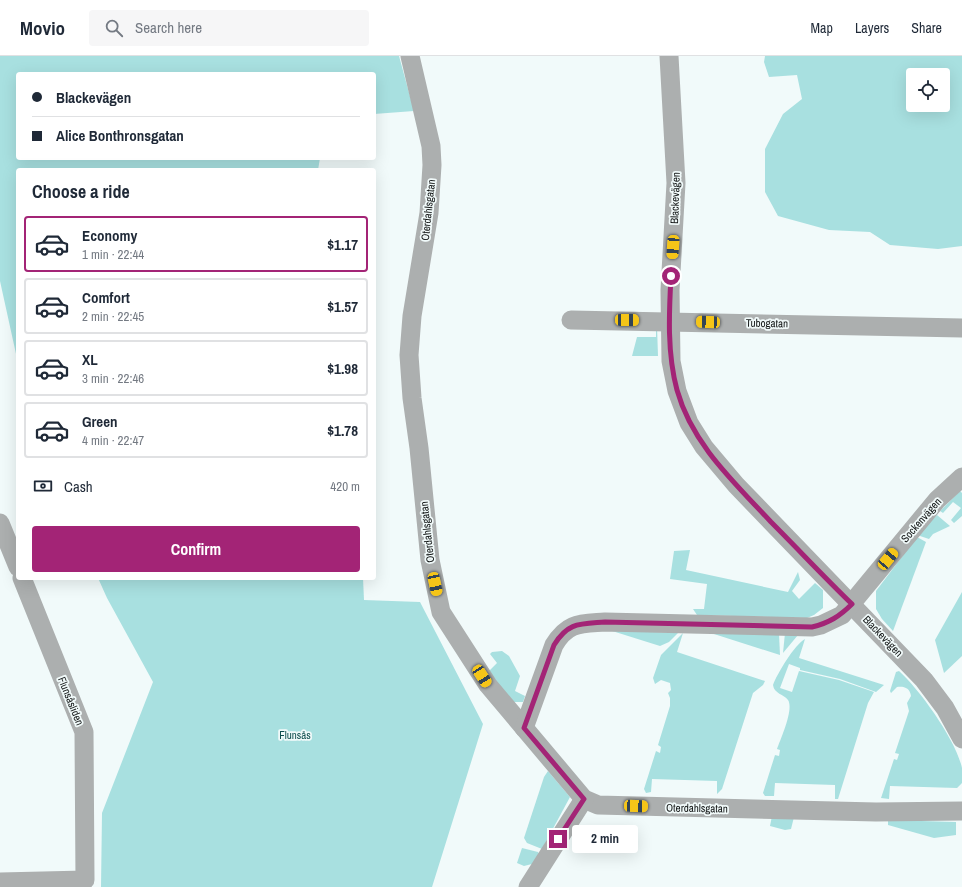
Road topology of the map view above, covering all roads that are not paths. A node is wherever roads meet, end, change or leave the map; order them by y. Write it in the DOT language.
graph roads {
  1 [pos="410,56"];
  2 [pos="670,56"];
  3 [pos="571,320"];
  4 [pos="669,321"];
  5 [pos="962,328"];
  6 [pos="962,477"];
  7 [pos="0,522"];
  8 [pos="16,563"];
  9 [pos="23,580"];
  10 [pos="852,604"];
  11 [pos="524,728"];
  12 [pos="962,739"];
  13 [pos="584,799"];
  14 [pos="962,811"];
  15 [pos="0,882"];
  16 [pos="528,887"];
  1 -- 11 [label="street, Oterdahlsgatan"];
  2 -- 4 [label="street, Blackevägen"];
  3 -- 4 [label="street, Tubogatan"];
  4 -- 5 [label="street, Tubogatan"];
  4 -- 10 [label="street, Blackevägen"];
  6 -- 10 [label="street, Sockenvägen"];
  7 -- 8 [label="street"];
  9 -- 15 [label="street, Flunsåsliden"];
  10 -- 11 [label="street, Sockenvägen"];
  10 -- 12 [label="street, Blackevägen"];
  11 -- 13 [label="street, Oterdahlsgatan"];
  13 -- 14 [label="street, Oterdahlsgatan"];
  13 -- 16 [label="street"];
}
